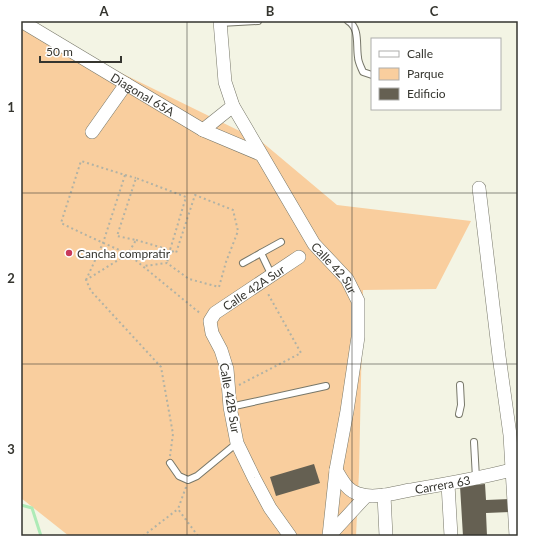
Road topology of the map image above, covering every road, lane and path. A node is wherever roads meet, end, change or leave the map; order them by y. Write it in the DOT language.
graph roads {
  1 [pos="21,21"];
  2 [pos="258,21"];
  3 [pos="348,21"];
  4 [pos="220,22"];
  5 [pos="371,75"];
  6 [pos="126,84"];
  7 [pos="233,106"];
  8 [pos="203,130"];
  9 [pos="92,132"];
  10 [pos="260,154"];
  11 [pos="125,175"];
  12 [pos="136,178"];
  13 [pos="479,188"];
  14 [pos="136,240"];
  15 [pos="281,242"];
  16 [pos="103,243"];
  17 [pos="170,250"];
  18 [pos="260,253"];
  19 [pos="128,254"];
  20 [pos="299,257"];
  21 [pos="167,263"];
  22 [pos="243,263"];
  23 [pos="144,266"];
  24 [pos="267,279"];
  25 [pos="86,280"];
  26 [pos="210,321"];
  27 [pos="460,385"];
  28 [pos="326,386"];
  29 [pos="228,390"];
  30 [pos="230,407"];
  31 [pos="459,414"];
  32 [pos="474,442"];
  33 [pos="238,443"];
  34 [pos="170,463"];
  35 [pos="515,469"];
  36 [pos="336,470"];
  37 [pos="476,478"];
  38 [pos="188,480"];
  39 [pos="448,484"];
  40 [pos="384,495"];
  41 [pos="366,496"];
  42 [pos="178,509"];
  43 [pos="143,536"];
  44 [pos="198,536"];
  45 [pos="290,536"];
  46 [pos="329,536"];
  47 [pos="386,536"];
  48 [pos="451,536"];
  49 [pos="516,536"];
  1 -- 6 [label="street, Diagonal 65A"];
  2 -- 4 [label="lane"];
  3 -- 5 [label="lane"];
  4 -- 7 [label="street, Calle 42 Sur"];
  6 -- 8 [label="street, Diagonal 65A"];
  6 -- 9 [label="street"];
  7 -- 8 [label="street"];
  7 -- 10 [label="street, Calle 42 Sur"];
  8 -- 10 [label="street, Diagonal 65A"];
  10 -- 36 [label="street, Calle 42 Sur"];
  11 -- 12 [label="path"];
  11 -- 16 [label="path"];
  11 -- 16 [label="path"];
  12 -- 14 [label="path"];
  12 -- 17 [label="path"];
  13 -- 35 [label="street"];
  14 -- 17 [label="path"];
  14 -- 19 [label="path"];
  15 -- 18 [label="lane"];
  16 -- 19 [label="path"];
  16 -- 25 [label="path"];
  17 -- 21 [label="path"];
  17 -- 21 [label="path"];
  18 -- 22 [label="lane"];
  18 -- 24 [label="lane"];
  19 -- 23 [label="path"];
  19 -- 25 [label="path"];
  20 -- 24 [label="street, Calle 42A Sur"];
  21 -- 23 [label="path"];
  23 -- 26 [label="path"];
  24 -- 26 [label="street, Calle 42A Sur"];
  24 -- 29 [label="path"];
  25 -- 34 [label="path"];
  26 -- 29 [label="street, Calle 42B Sur"];
  27 -- 31 [label="lane"];
  28 -- 30 [label="lane"];
  29 -- 30 [label="street, Calle 42B Sur"];
  30 -- 33 [label="street, Calle 42B Sur"];
  32 -- 37 [label="lane"];
  33 -- 38 [label="lane"];
  33 -- 45 [label="street, Calle 42B Sur"];
  34 -- 38 [label="lane"];
  35 -- 37 [label="street, Carrera 63"];
  35 -- 49 [label="street"];
  36 -- 41 [label="street, Carrera 63"];
  36 -- 46 [label="street, Calle 42 Sur"];
  37 -- 39 [label="street, Carrera 63"];
  38 -- 42 [label="path"];
  39 -- 40 [label="street, Carrera 63"];
  39 -- 48 [label="street"];
  40 -- 41 [label="street, Carrera 63"];
  40 -- 47 [label="street"];
  41 -- 46 [label="street"];
  42 -- 43 [label="path"];
  42 -- 44 [label="path"];
}
